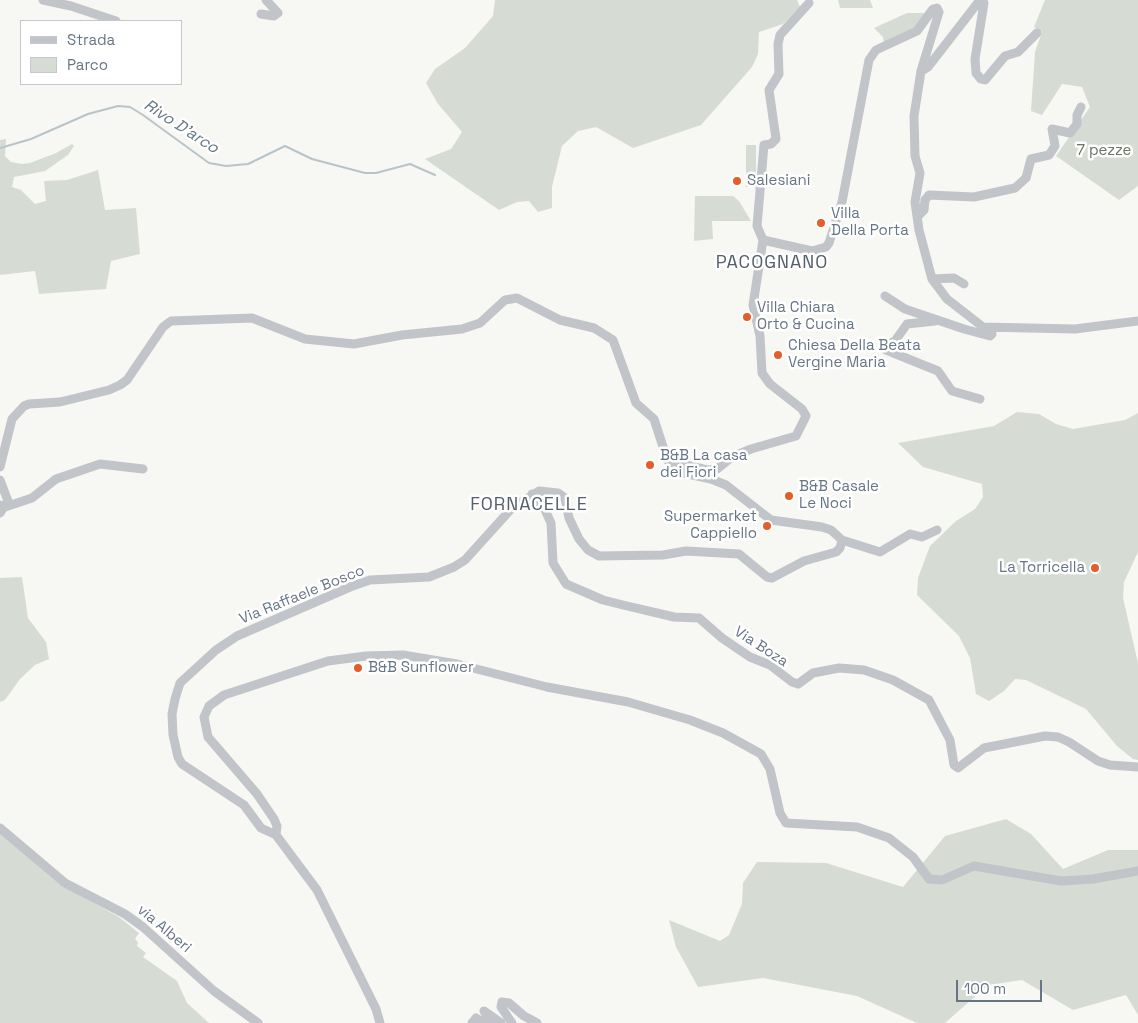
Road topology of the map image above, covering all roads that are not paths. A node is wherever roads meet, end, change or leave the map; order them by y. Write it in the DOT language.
graph roads {
  1 [pos="43,0"];
  2 [pos="266,0"];
  3 [pos="981,0"];
  4 [pos="809,3"];
  5 [pos="261,14"];
  6 [pos="113,20"];
  7 [pos="1037,33"];
  8 [pos="921,71"];
  9 [pos="1081,108"];
  10 [pos="917,217"];
  11 [pos="763,240"];
  12 [pos="932,279"];
  13 [pos="964,284"];
  14 [pos="885,296"];
  15 [pos="938,320"];
  16 [pos="1138,321"];
  17 [pos="982,327"];
  18 [pos="980,399"];
  19 [pos="667,460"];
  20 [pos="0,467"];
  21 [pos="143,469"];
  22 [pos="0,480"];
  23 [pos="532,494"];
  24 [pos="2,509"];
  25 [pos="937,530"];
  26 [pos="842,540"];
  27 [pos="1138,767"];
  28 [pos="0,828"];
  29 [pos="276,835"];
  30 [pos="1138,871"];
  31 [pos="258,1023"];
  32 [pos="380,1023"];
  33 [pos="472,1023"];
  34 [pos="484,1023"];
  35 [pos="491,1023"];
  36 [pos="501,1023"];
  37 [pos="512,1023"];
  38 [pos="538,1023"];
  1 -- 6 [label="street"];
  2 -- 5 [label="street"];
  3 -- 7 [label="street"];
  3 -- 8 [label="street"];
  4 -- 11 [label="street"];
  8 -- 10 [label="street"];
  8 -- 11 [label="street"];
  9 -- 10 [label="street"];
  10 -- 12 [label="street"];
  11 -- 19 [label="street"];
  12 -- 13 [label="street"];
  12 -- 17 [label="street"];
  14 -- 15 [label="street"];
  15 -- 17 [label="street"];
  15 -- 18 [label="street"];
  16 -- 17 [label="street"];
  19 -- 20 [label="street"];
  19 -- 26 [label="street"];
  21 -- 24 [label="street"];
  22 -- 24 [label="street"];
  23 -- 26 [label="street"];
  23 -- 27 [label="street, Via Boza"];
  23 -- 29 [label="street, Via Raffaele Bosco"];
  25 -- 26 [label="street"];
  28 -- 31 [label="street, via Alberi"];
  29 -- 30 [label="street"];
  29 -- 32 [label="street"];
  33 -- 34 [label="street"];
  35 -- 36 [label="street"];
  37 -- 38 [label="street"];
}
